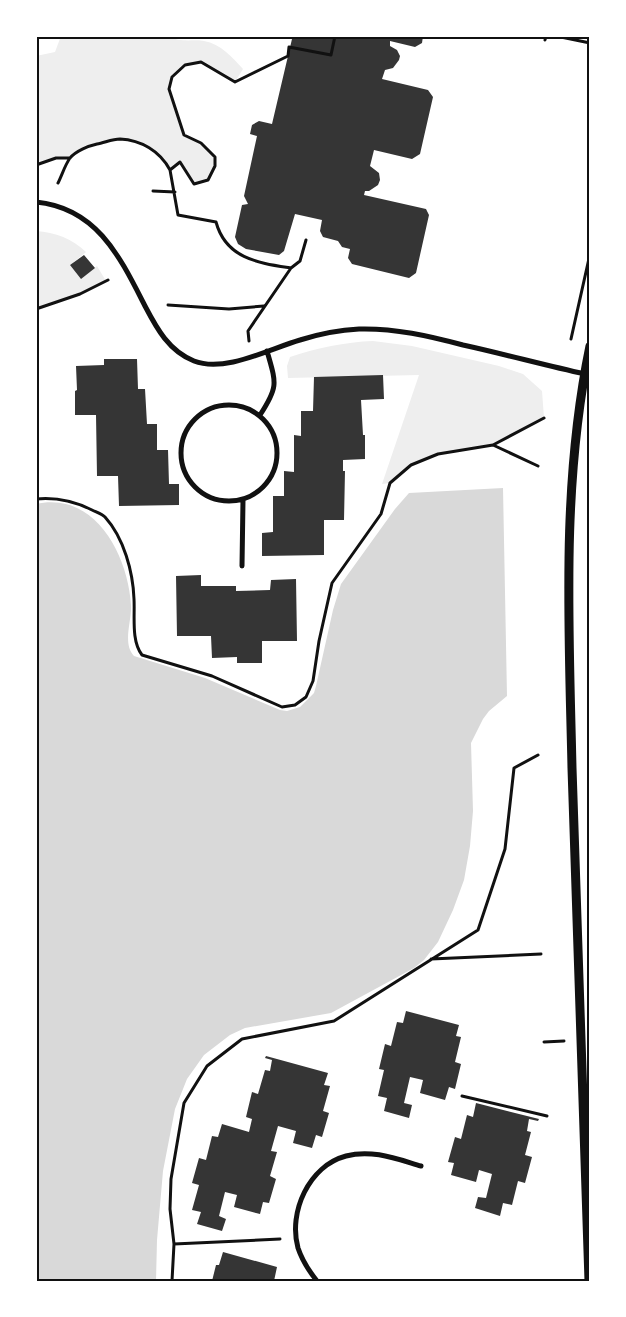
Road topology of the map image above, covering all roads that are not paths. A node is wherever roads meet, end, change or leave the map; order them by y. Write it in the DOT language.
graph roads {
  1 [pos="36,202"];
  2 [pos="590,346"];
  3 [pos="267,351"];
  4 [pos="585,374"];
  5 [pos="260,415"];
  6 [pos="242,500"];
  7 [pos="242,566"];
  8 [pos="421,1166"];
  9 [pos="317,1281"];
  10 [pos="589,1281"];
  1 -- 3 [label="street"];
  2 -- 4 [label="street"];
  3 -- 4 [label="street"];
  3 -- 5 [label="street"];
  4 -- 10 [label="street"];
  5 -- 6 [label="street"];
  5 -- 6 [label="street"];
  6 -- 7 [label="street"];
  8 -- 9 [label="street"];
}
